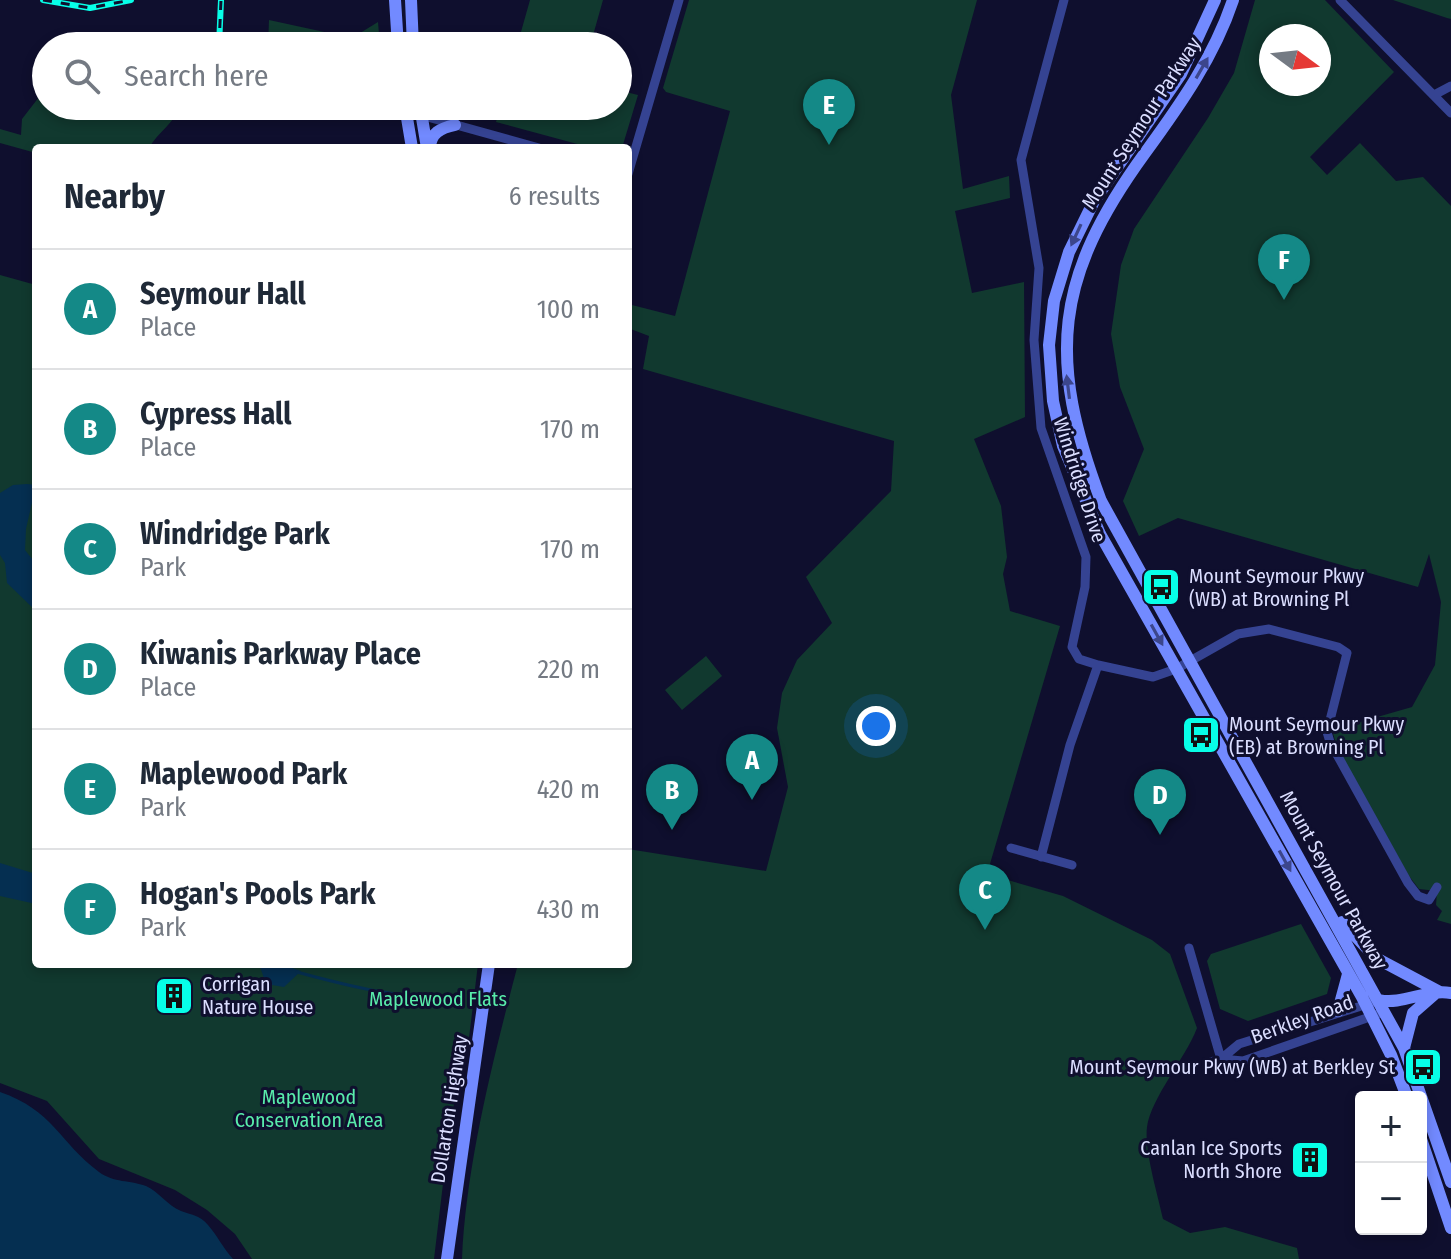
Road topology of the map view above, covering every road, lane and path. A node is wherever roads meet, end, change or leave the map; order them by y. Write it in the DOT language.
graph roads {
  1 [pos="395,0"];
  2 [pos="411,0"];
  3 [pos="679,0"];
  4 [pos="1064,0"];
  5 [pos="1215,0"];
  6 [pos="1233,0"];
  7 [pos="1340,0"];
  8 [pos="397,32"];
  9 [pos="412,32"];
  10 [pos="1451,86"];
  11 [pos="1434,95"];
  12 [pos="1451,113"];
  13 [pos="407,120"];
  14 [pos="422,120"];
  15 [pos="442,120"];
  16 [pos="455,125"];
  17 [pos="411,144"];
  18 [pos="427,144"];
  19 [pos="430,144"];
  20 [pos="524,144"];
  21 [pos="632,159"];
  22 [pos="1188,662"];
  23 [pos="1098,665"];
  24 [pos="1176,669"];
  25 [pos="1011,848"];
  26 [pos="1041,857"];
  27 [pos="1072,865"];
  28 [pos="1437,887"];
  29 [pos="1325,903"];
  30 [pos="1189,948"];
  31 [pos="488,968"];
  32 [pos="1348,974"];
  33 [pos="1445,992"];
  34 [pos="1384,1005"];
  35 [pos="1368,1010"];
  36 [pos="1338,1011"];
  37 [pos="1404,1048"];
  38 [pos="1221,1059"];
  39 [pos="1207,1063"];
  40 [pos="1404,1091"];
  41 [pos="1427,1157"];
  42 [pos="1451,1182"];
  43 [pos="1451,1228"];
  44 [pos="447,1259"];
  1 -- 8 [label="main road"];
  2 -- 9 [label="main road"];
  3 -- 21 [label="street"];
  4 -- 23 [label="street, Windridge Drive"];
  5 -- 24 [label="main road, Mount Seymour Parkway, one-way"];
  22 -- 6 [label="main road, Mount Seymour Parkway, one-way"];
  7 -- 11 [label="street"];
  10 -- 11 [label="street"];
  11 -- 12 [label="street"];
  13 -- 17 [label="main road"];
  14 -- 18 [label="main road"];
  15 -- 16 [label="street"];
  16 -- 19 [label="main road"];
  16 -- 20 [label="street"];
  22 -- 24 [label="street"];
  22 -- 28 [label="street"];
  22 -- 29 [label="main road, Mount Seymour Parkway"];
  23 -- 24 [label="street"];
  23 -- 26 [label="street"];
  24 -- 32 [label="main road, Mount Seymour Parkway, one-way"];
  25 -- 26 [label="street"];
  26 -- 27 [label="street"];
  29 -- 33 [label="main road"];
  29 -- 34 [label="main road, Mount Seymour Parkway"];
  30 -- 38 [label="street"];
  31 -- 44 [label="main road, Dollarton Highway"];
  32 -- 35 [label="main road, Mount Seymour Parkway"];
  32 -- 36 [label="main road"];
  33 -- 34 [label="main road, Berkley Road"];
  33 -- 37 [label="main road"];
  34 -- 35 [label="street, Berkley Road"];
  34 -- 37 [label="main road, Mount Seymour Parkway"];
  35 -- 36 [label="street, Berkley Road"];
  35 -- 38 [label="street, Berkley Road"];
  35 -- 40 [label="main road, Mount Seymour Parkway"];
  36 -- 38 [label="street, Berkley Road"];
  37 -- 42 [label="main road, Mount Seymour Parkway"];
  38 -- 39 [label="street, Berkley Road"];
  41 -- 43 [label="main road"];
}
